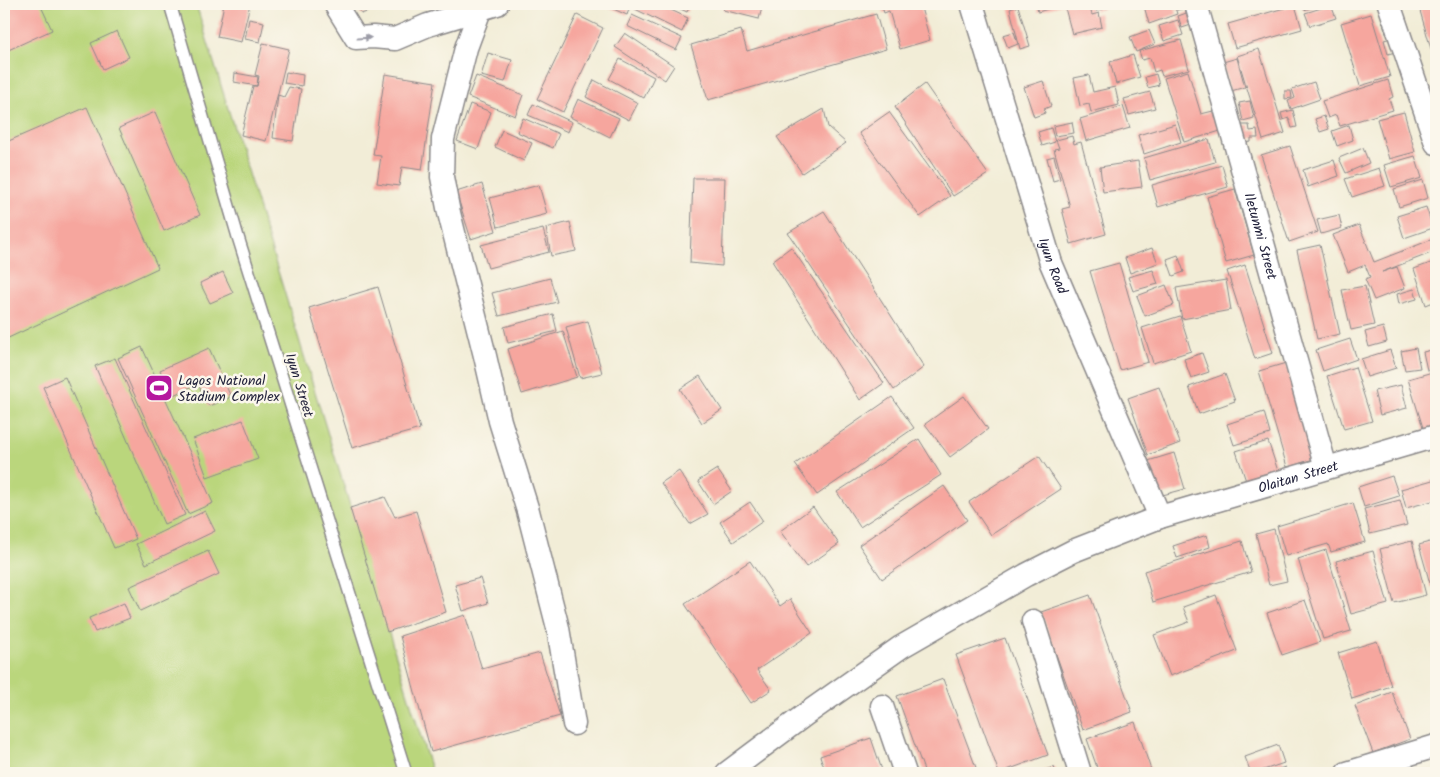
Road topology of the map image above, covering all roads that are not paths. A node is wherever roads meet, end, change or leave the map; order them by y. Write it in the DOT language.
graph roads {
  1 [pos="170,4"];
  2 [pos="335,4"];
  3 [pos="972,4"];
  4 [pos="1196,4"];
  5 [pos="1389,4"];
  6 [pos="488,7"];
  7 [pos="1436,143"];
  8 [pos="1436,436"];
  9 [pos="1326,468"];
  10 [pos="1160,517"];
  11 [pos="1033,621"];
  12 [pos="882,706"];
  13 [pos="574,724"];
  14 [pos="1436,746"];
  15 [pos="406,773"];
  16 [pos="727,773"];
  17 [pos="906,773"];
  18 [pos="1080,773"];
  19 [pos="1347,773"];
  1 -- 15 [label="lane, Iyun Street"];
  2 -- 6 [label="street, one-way"];
  3 -- 10 [label="street, Iyun Road"];
  4 -- 9 [label="street, Iletunmi Street"];
  5 -- 7 [label="street"];
  6 -- 13 [label="street"];
  8 -- 9 [label="street, Olaitan Street"];
  9 -- 10 [label="street, Olaitan Street"];
  10 -- 16 [label="street, Olaitan Street"];
  11 -- 18 [label="street"];
  12 -- 17 [label="street"];
  14 -- 19 [label="street"];
}
